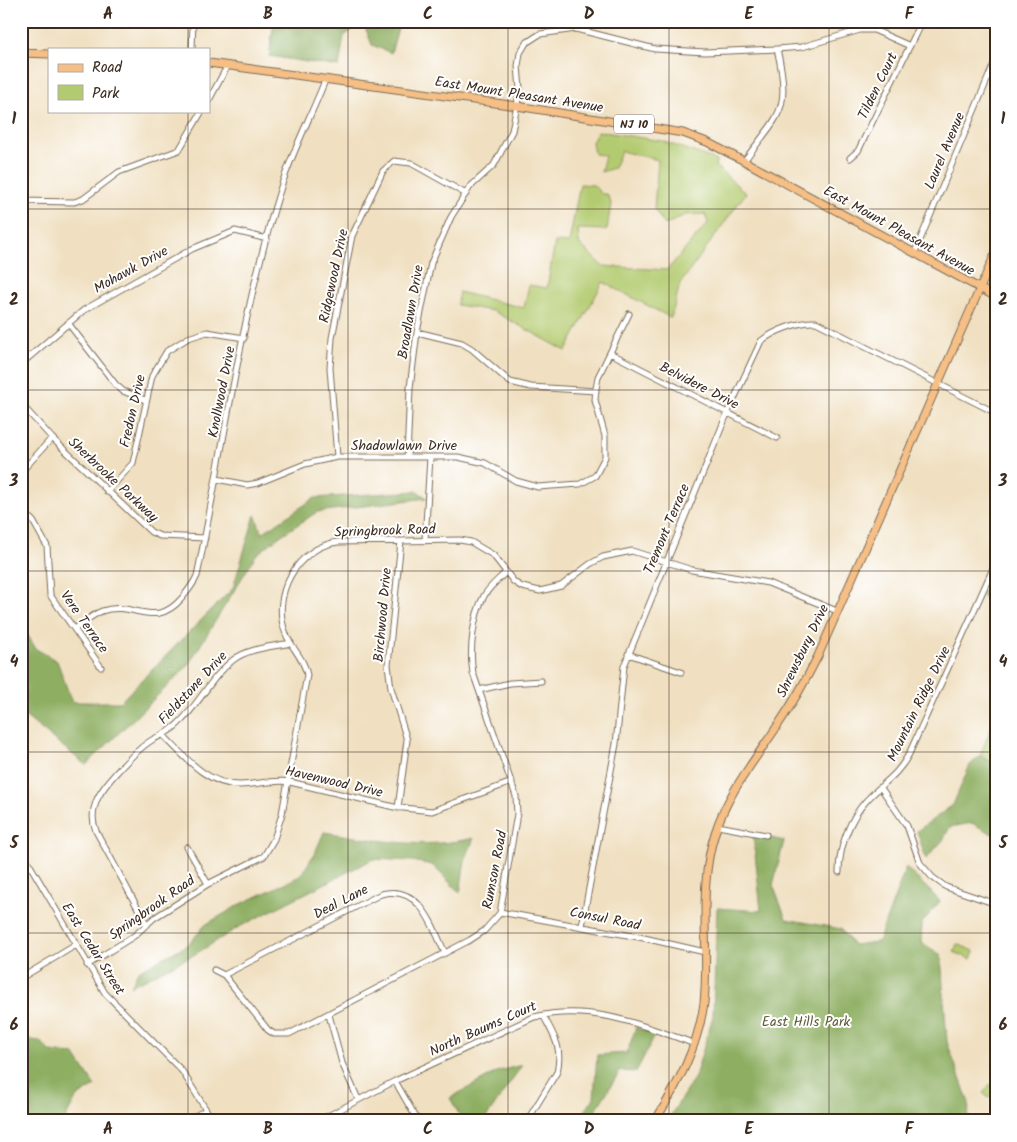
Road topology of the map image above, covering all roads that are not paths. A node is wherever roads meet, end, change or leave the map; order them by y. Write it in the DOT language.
graph roads {
  1 [pos="25,21"];
  2 [pos="193,21"];
  3 [pos="578,21"];
  4 [pos="922,21"];
  5 [pos="576,29"];
  6 [pos="21,38"];
  7 [pos="910,46"];
  8 [pos="192,48"];
  9 [pos="777,49"];
  10 [pos="21,53"];
  11 [pos="48,54"];
  12 [pos="996,59"];
  13 [pos="210,63"];
  14 [pos="228,65"];
  15 [pos="326,78"];
  16 [pos="210,98"];
  17 [pos="517,106"];
  18 [pos="201,112"];
  19 [pos="21,148"];
  20 [pos="850,158"];
  21 [pos="744,162"];
  22 [pos="21,164"];
  23 [pos="466,194"];
  24 [pos="21,201"];
  25 [pos="21,220"];
  26 [pos="267,239"];
  27 [pos="22,248"];
  28 [pos="915,252"];
  29 [pos="996,252"];
  30 [pos="980,289"];
  31 [pos="996,297"];
  32 [pos="629,314"];
  33 [pos="68,323"];
  34 [pos="417,332"];
  35 [pos="244,338"];
  36 [pos="610,353"];
  37 [pos="21,364"];
  38 [pos="938,384"];
  39 [pos="596,391"];
  40 [pos="145,400"];
  41 [pos="21,404"];
  42 [pos="996,412"];
  43 [pos="727,414"];
  44 [pos="52,438"];
  45 [pos="777,438"];
  46 [pos="407,456"];
  47 [pos="337,457"];
  48 [pos="430,457"];
  49 [pos="21,472"];
  50 [pos="216,479"];
  51 [pos="107,492"];
  52 [pos="21,510"];
  53 [pos="205,538"];
  54 [pos="401,541"];
  55 [pos="425,541"];
  56 [pos="666,562"];
  57 [pos="996,562"];
  58 [pos="505,573"];
  59 [pos="837,610"];
  60 [pos="76,628"];
  61 [pos="291,643"];
  62 [pos="628,654"];
  63 [pos="101,667"];
  64 [pos="681,672"];
  65 [pos="541,681"];
  66 [pos="479,690"];
  67 [pos="164,736"];
  68 [pos="288,781"];
  69 [pos="512,782"];
  70 [pos="881,788"];
  71 [pos="398,808"];
  72 [pos="718,826"];
  73 [pos="766,835"];
  74 [pos="187,846"];
  75 [pos="21,850"];
  76 [pos="839,872"];
  77 [pos="208,884"];
  78 [pos="996,904"];
  79 [pos="500,912"];
  80 [pos="147,924"];
  81 [pos="582,926"];
  82 [pos="76,945"];
  83 [pos="705,952"];
  84 [pos="445,953"];
  85 [pos="87,965"];
  86 [pos="214,970"];
  87 [pos="224,975"];
  88 [pos="21,978"];
  89 [pos="329,1015"];
  90 [pos="543,1015"];
  91 [pos="695,1044"];
  92 [pos="395,1081"];
  93 [pos="358,1099"];
  94 [pos="206,1110"];
  95 [pos="325,1119"];
  96 [pos="186,1121"];
  97 [pos="212,1121"];
  98 [pos="318,1121"];
  99 [pos="418,1121"];
  100 [pos="527,1121"];
  101 [pos="655,1121"];
  1 -- 6 [label="street"];
  2 -- 8 [label="street"];
  3 -- 5 [label="street"];
  4 -- 7 [label="street, Tilden Court"];
  5 -- 9 [label="street"];
  5 -- 17 [label="street, Broadlawn Drive"];
  7 -- 9 [label="street"];
  7 -- 20 [label="street, Tilden Court"];
  9 -- 21 [label="street"];
  10 -- 11 [label="main road"];
  12 -- 28 [label="street, Laurel Avenue"];
  13 -- 14 [label="main road, East Mount Pleasant Avenue / NJ 10"];
  14 -- 15 [label="main road, East Mount Pleasant Avenue / NJ 10"];
  14 -- 16 [label="street"];
  15 -- 17 [label="main road, East Mount Pleasant Avenue / NJ 10"];
  15 -- 26 [label="street, Knollwood Drive"];
  17 -- 21 [label="main road, East Mount Pleasant Avenue / NJ 10"];
  17 -- 23 [label="street, Broadlawn Drive"];
  18 -- 24 [label="street"];
  19 -- 22 [label="street"];
  21 -- 28 [label="main road, East Mount Pleasant Avenue / NJ 10"];
  23 -- 34 [label="street, Broadlawn Drive"];
  23 -- 47 [label="street, Ridgewood Drive"];
  25 -- 27 [label="street"];
  26 -- 33 [label="street, Mohawk Drive"];
  26 -- 35 [label="street, Knollwood Drive"];
  28 -- 30 [label="main road, East Mount Pleasant Avenue / NJ 10"];
  29 -- 30 [label="main road, Shrewsbury Drive"];
  30 -- 31 [label="main road, East Mount Pleasant Avenue / NJ 10"];
  30 -- 38 [label="main road, Shrewsbury Drive"];
  32 -- 36 [label="street, Shadowlawn Drive"];
  33 -- 37 [label="street, Mohawk Drive"];
  33 -- 40 [label="street"];
  34 -- 39 [label="street"];
  34 -- 46 [label="street, Broadlawn Drive"];
  35 -- 40 [label="street, Fredon Drive"];
  35 -- 50 [label="street, Knollwood Drive"];
  36 -- 39 [label="street, Shadowlawn Drive"];
  36 -- 43 [label="street, Belvidere Drive"];
  38 -- 42 [label="street"];
  38 -- 43 [label="street, Tremont Terrace"];
  38 -- 59 [label="main road, Shrewsbury Drive"];
  39 -- 48 [label="street, Shadowlawn Drive"];
  40 -- 51 [label="street, Fredon Drive"];
  41 -- 44 [label="street, Sherbrooke Parkway"];
  43 -- 45 [label="street, Belvidere Drive"];
  43 -- 56 [label="street, Tremont Terrace"];
  44 -- 49 [label="street"];
  44 -- 51 [label="street, Sherbrooke Parkway"];
  46 -- 47 [label="street, Shadowlawn Drive"];
  46 -- 48 [label="street, Shadowlawn Drive"];
  47 -- 50 [label="street, Shadowlawn Drive"];
  48 -- 55 [label="street"];
  50 -- 53 [label="street, Knollwood Drive"];
  51 -- 53 [label="street, Sherbrooke Parkway"];
  52 -- 60 [label="street, Vere Terrace"];
  53 -- 60 [label="street, Knollwood Drive"];
  54 -- 55 [label="street, Springbrook Road"];
  54 -- 61 [label="street, Springbrook Road"];
  54 -- 71 [label="street, Birchwood Drive"];
  55 -- 58 [label="street, Springbrook Road"];
  56 -- 58 [label="street, Springbrook Road"];
  56 -- 59 [label="street, Springbrook Road"];
  56 -- 62 [label="street, Tremont Terrace"];
  57 -- 70 [label="street, Mountain Ridge Drive"];
  58 -- 66 [label="street, Rumson Road"];
  59 -- 72 [label="main road, Shrewsbury Drive"];
  60 -- 63 [label="street, Vere Terrace"];
  61 -- 67 [label="street, Fieldstone Drive"];
  61 -- 68 [label="street, Springbrook Road"];
  62 -- 64 [label="street"];
  62 -- 81 [label="street, Tremont Terrace"];
  65 -- 66 [label="street"];
  66 -- 69 [label="street, Rumson Road"];
  67 -- 68 [label="street, Havenwood Drive"];
  67 -- 80 [label="street, Fieldstone Drive"];
  68 -- 71 [label="street, Havenwood Drive"];
  68 -- 77 [label="street, Springbrook Road"];
  69 -- 71 [label="street, Havenwood Drive"];
  69 -- 79 [label="street, Rumson Road"];
  70 -- 76 [label="street, Mountain Ridge Drive"];
  70 -- 78 [label="street"];
  72 -- 73 [label="street"];
  72 -- 83 [label="main road, Shrewsbury Drive"];
  74 -- 77 [label="street"];
  75 -- 82 [label="street, East Cedar Street"];
  77 -- 80 [label="street, Springbrook Road"];
  79 -- 81 [label="street, Consul Road"];
  79 -- 84 [label="street, Rumson Road"];
  80 -- 85 [label="street, Springbrook Road"];
  81 -- 83 [label="street, Consul Road"];
  82 -- 85 [label="street, East Cedar Street"];
  82 -- 88 [label="street"];
  83 -- 91 [label="main road, Shrewsbury Drive"];
  84 -- 87 [label="street, Deal Lane"];
  84 -- 89 [label="street, Rumson Road"];
  85 -- 94 [label="street, East Cedar Street"];
  86 -- 87 [label="street"];
  87 -- 89 [label="street, Rumson Road"];
  89 -- 93 [label="street"];
  90 -- 91 [label="street, North Baums Court"];
  90 -- 92 [label="street, North Baums Court"];
  90 -- 100 [label="street"];
  91 -- 101 [label="main road, Shrewsbury Drive"];
  92 -- 93 [label="street, North Baums Court"];
  92 -- 99 [label="street"];
  93 -- 95 [label="street, North Baums Court"];
  94 -- 96 [label="street"];
  94 -- 97 [label="street, East Cedar Street"];
  95 -- 98 [label="street, North Baums Court"];
}
